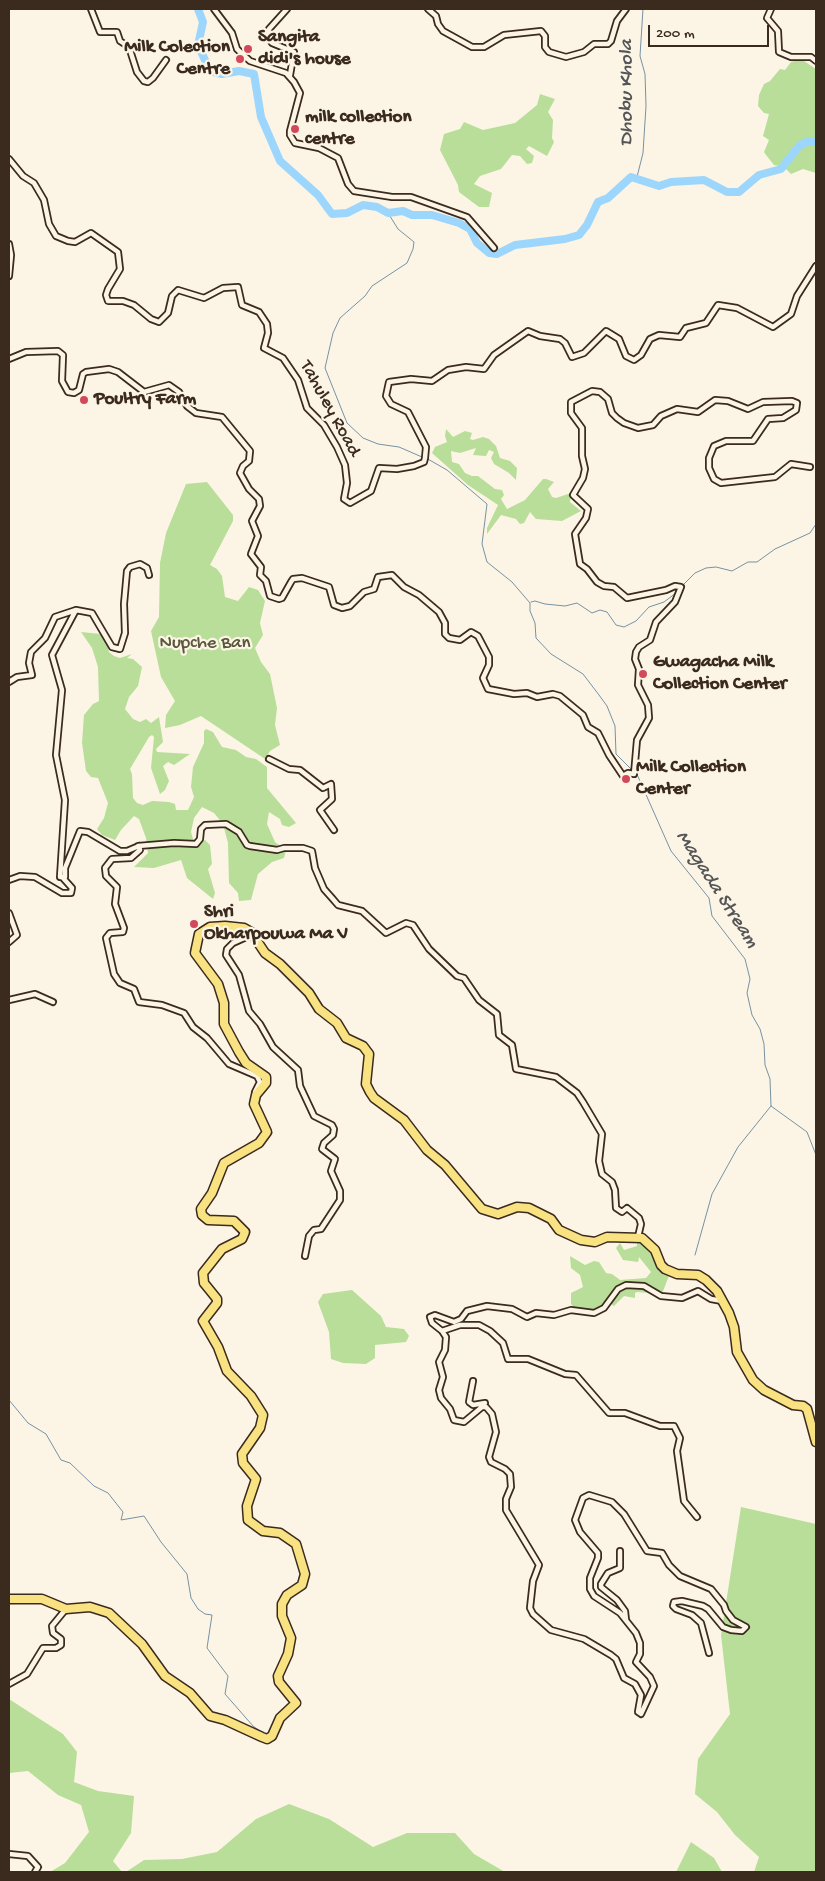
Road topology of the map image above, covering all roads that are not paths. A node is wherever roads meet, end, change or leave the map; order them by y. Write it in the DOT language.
graph roads {
  1 [pos="91,9"];
  2 [pos="214,9"];
  3 [pos="287,9"];
  4 [pos="428,9"];
  5 [pos="626,9"];
  6 [pos="771,9"];
  7 [pos="166,60"];
  8 [pos="816,61"];
  9 [pos="290,75"];
  10 [pos="9,159"];
  11 [pos="9,244"];
  12 [pos="494,248"];
  13 [pos="816,266"];
  14 [pos="9,276"];
  15 [pos="9,359"];
  16 [pos="810,467"];
  17 [pos="148,575"];
  18 [pos="76,610"];
  19 [pos="9,682"];
  20 [pos="269,759"];
  21 [pos="334,830"];
  22 [pos="137,846"];
  23 [pos="64,878"];
  24 [pos="9,880"];
  25 [pos="9,913"];
  26 [pos="253,934"];
  27 [pos="9,942"];
  28 [pos="9,1000"];
  29 [pos="52,1002"];
  30 [pos="255,1098"];
  31 [pos="638,1237"];
  32 [pos="305,1256"];
  33 [pos="723,1301"];
  34 [pos="442,1331"];
  35 [pos="473,1381"];
  36 [pos="485,1403"];
  37 [pos="816,1442"];
  38 [pos="697,1517"];
  39 [pos="620,1551"];
  40 [pos="9,1599"];
  41 [pos="66,1609"];
  42 [pos="626,1620"];
  43 [pos="709,1653"];
  44 [pos="9,1684"];
  45 [pos="9,1854"];
  46 [pos="35,1872"];
  1 -- 7 [label="street"];
  2 -- 9 [label="street"];
  3 -- 9 [label="street"];
  4 -- 5 [label="street"];
  6 -- 8 [label="street"];
  9 -- 12 [label="street"];
  10 -- 13 [label="street, Tahuley Road"];
  11 -- 14 [label="street"];
  15 -- 16 [label="street"];
  17 -- 18 [label="street"];
  18 -- 19 [label="street"];
  18 -- 23 [label="street"];
  20 -- 21 [label="street"];
  22 -- 23 [label="street"];
  22 -- 30 [label="street"];
  22 -- 31 [label="street"];
  23 -- 24 [label="street"];
  25 -- 27 [label="street"];
  26 -- 30 [label="main road"];
  26 -- 31 [label="main road"];
  26 -- 32 [label="street"];
  28 -- 29 [label="street"];
  30 -- 41 [label="main road"];
  31 -- 33 [label="main road"];
  33 -- 34 [label="street"];
  33 -- 37 [label="main road"];
  34 -- 38 [label="street"];
  34 -- 42 [label="street"];
  35 -- 36 [label="street"];
  39 -- 42 [label="street"];
  40 -- 41 [label="main road"];
  41 -- 44 [label="street"];
  42 -- 43 [label="street"];
  45 -- 46 [label="street"];
}
